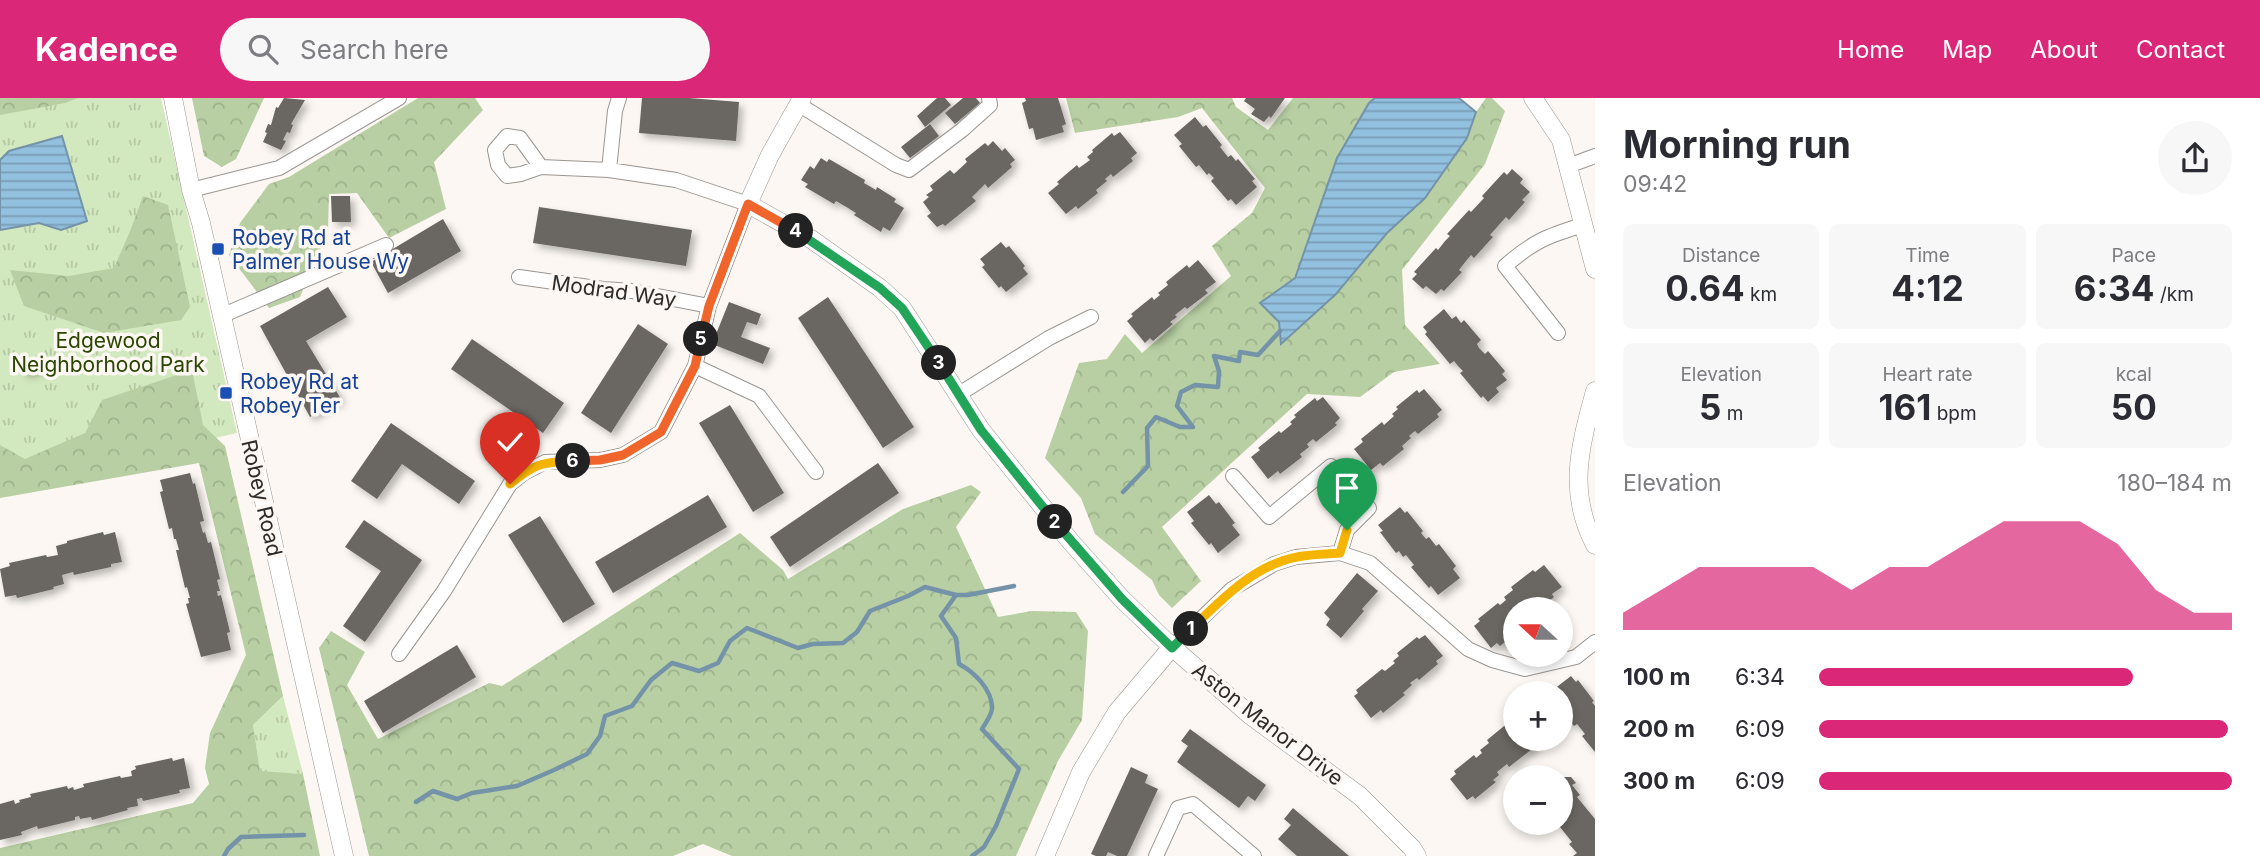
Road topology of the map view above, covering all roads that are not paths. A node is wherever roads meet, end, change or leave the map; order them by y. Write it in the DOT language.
graph roads {
  1 [pos="173,98"];
  2 [pos="398,98"];
  3 [pos="620,98"];
  4 [pos="989,98"];
  5 [pos="1533,98"];
  6 [pos="800,101"];
  7 [pos="1595,156"];
  8 [pos="1568,166"];
  9 [pos="541,167"];
  10 [pos="609,170"];
  11 [pos="191,190"];
  12 [pos="748,204"];
  13 [pos="1583,225"];
  14 [pos="386,245"];
  15 [pos="1595,269"];
  16 [pos="519,277"];
  17 [pos="709,306"];
  18 [pos="221,316"];
  19 [pos="1091,317"];
  20 [pos="1558,332"];
  21 [pos="695,366"];
  22 [pos="1595,391"];
  23 [pos="959,394"];
  24 [pos="816,472"];
  25 [pos="1233,476"];
  26 [pos="1595,545"];
  27 [pos="1340,553"];
  28 [pos="1595,642"];
  29 [pos="1172,648"];
  30 [pos="399,654"];
  31 [pos="344,856"];
  32 [pos="1045,856"];
  33 [pos="1156,856"];
  34 [pos="1254,856"];
  35 [pos="1417,856"];
  1 -- 11 [label="street, Robey Road"];
  2 -- 11 [label="street"];
  3 -- 10 [label="street"];
  4 -- 6 [label="street"];
  5 -- 8 [label="street"];
  6 -- 12 [label="street"];
  7 -- 8 [label="street"];
  8 -- 13 [label="street"];
  9 -- 10 [label="street, Aston Manor Drive"];
  10 -- 12 [label="street, Aston Manor Drive"];
  11 -- 18 [label="street, Robey Road"];
  12 -- 17 [label="street"];
  12 -- 23 [label="street, Aston Manor Drive"];
  13 -- 15 [label="street"];
  13 -- 20 [label="street"];
  14 -- 18 [label="street"];
  16 -- 17 [label="street, Modrad Way"];
  17 -- 21 [label="street"];
  18 -- 31 [label="street, Robey Road"];
  19 -- 23 [label="street"];
  21 -- 24 [label="street"];
  21 -- 30 [label="street"];
  22 -- 26 [label="street"];
  23 -- 29 [label="street, Aston Manor Drive"];
  25 -- 27 [label="street"];
  27 -- 28 [label="street"];
  27 -- 29 [label="street"];
  29 -- 32 [label="street"];
  29 -- 35 [label="street, Aston Manor Drive"];
  33 -- 34 [label="street"];
}
